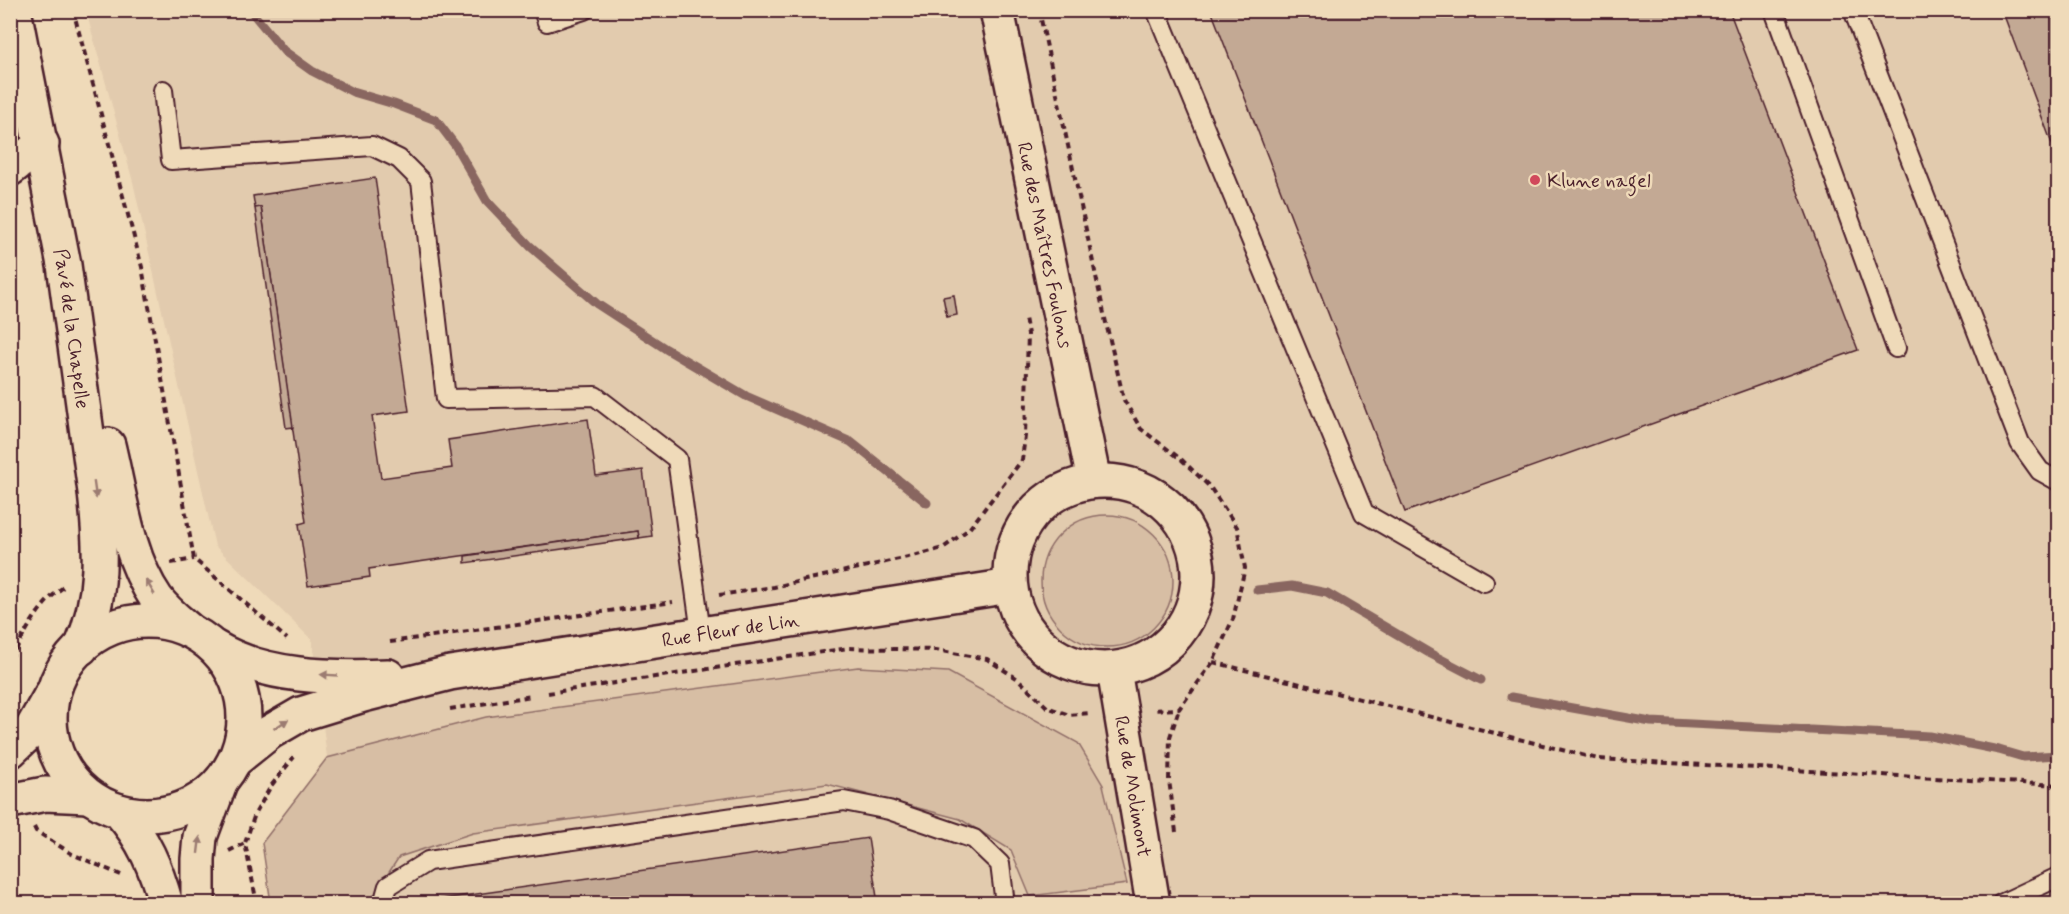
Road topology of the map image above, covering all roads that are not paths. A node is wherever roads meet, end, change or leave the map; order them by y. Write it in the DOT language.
graph roads {
  1 [pos="14,10"];
  2 [pos="543,10"];
  3 [pos="584,10"];
  4 [pos="997,10"];
  5 [pos="1156,10"];
  6 [pos="1774,10"];
  7 [pos="1853,10"];
  8 [pos="163,90"];
  9 [pos="42,144"];
  10 [pos="10,168"];
  11 [pos="64,265"];
  12 [pos="1896,348"];
  13 [pos="1094,481"];
  14 [pos="2058,481"];
  15 [pos="1484,582"];
  16 [pos="1010,586"];
  17 [pos="701,633"];
  18 [pos="201,639"];
  19 [pos="81,648"];
  20 [pos="1114,670"];
  21 [pos="450,673"];
  22 [pos="56,686"];
  23 [pos="10,751"];
  24 [pos="228,771"];
  25 [pos="88,796"];
  26 [pos="15,800"];
  27 [pos="119,811"];
  28 [pos="2058,876"];
  29 [pos="166,903"];
  30 [pos="198,903"];
  31 [pos="383,903"];
  32 [pos="1005,903"];
  33 [pos="1153,903"];
  34 [pos="2001,903"];
  1 -- 9 [label="street, Pavé de la Chapelle"];
  2 -- 3 [label="lane"];
  4 -- 13 [label="street, Rue des Maîtres Foulons"];
  5 -- 15 [label="lane"];
  6 -- 12 [label="lane"];
  7 -- 14 [label="lane"];
  8 -- 17 [label="lane"];
  9 -- 10 [label="street"];
  9 -- 11 [label="street, Pavé de la Chapelle"];
  18 -- 11 [label="street, one-way"];
  11 -- 19 [label="street, Pavé de la Chapelle, one-way"];
  13 -- 16 [label="street"];
  13 -- 20 [label="street"];
  16 -- 17 [label="street, Rue Fleur de Lin"];
  16 -- 20 [label="street"];
  17 -- 21 [label="street, Rue Fleur de Lin"];
  18 -- 19 [label="street, Pavé de la Chapelle"];
  21 -- 18 [label="street, Rue Fleur de Lin, one-way"];
  18 -- 24 [label="street"];
  19 -- 22 [label="street, Pavé de la Chapelle"];
  20 -- 33 [label="street, Rue de Molimont"];
  24 -- 21 [label="street, Rue Fleur de Lin, one-way"];
  22 -- 23 [label="street"];
  22 -- 25 [label="street, Pavé de la Chapelle"];
  24 -- 27 [label="street, Pavé de la Chapelle"];
  30 -- 24 [label="street, one-way"];
  25 -- 26 [label="street"];
  25 -- 27 [label="street, Pavé de la Chapelle"];
  27 -- 29 [label="street, Pavé de la Chapelle"];
  28 -- 34 [label="lane"];
  31 -- 32 [label="lane"];
}
